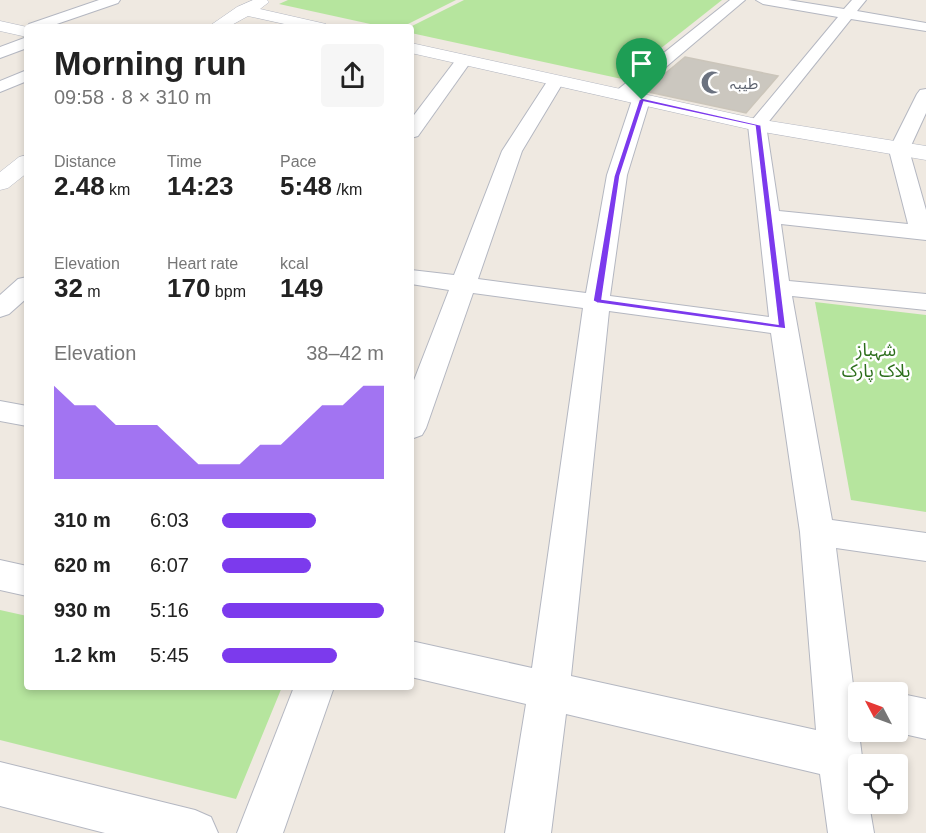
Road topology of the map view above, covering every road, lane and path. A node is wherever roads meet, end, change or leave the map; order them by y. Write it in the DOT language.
graph roads {
  1 [pos="112,0"];
  2 [pos="265,0"];
  3 [pos="738,0"];
  4 [pos="763,0"];
  5 [pos="859,0"];
  6 [pos="243,10"];
  7 [pos="847,14"];
  8 [pos="49,24"];
  9 [pos="221,24"];
  10 [pos="306,24"];
  11 [pos="0,26"];
  12 [pos="926,27"];
  13 [pos="24,31"];
  14 [pos="24,35"];
  15 [pos="414,49"];
  16 [pos="0,53"];
  17 [pos="464,60"];
  18 [pos="24,76"];
  19 [pos="556,81"];
  20 [pos="0,87"];
  21 [pos="925,96"];
  22 [pos="632,98"];
  23 [pos="758,125"];
  24 [pos="414,128"];
  25 [pos="899,150"];
  26 [pos="926,153"];
  27 [pos="24,167"];
  28 [pos="0,183"];
  29 [pos="768,216"];
  30 [pos="924,232"];
  31 [pos="414,278"];
  32 [pos="465,284"];
  33 [pos="778,287"];
  34 [pos="597,301"];
  35 [pos="926,302"];
  36 [pos="783,327"];
  37 [pos="0,411"];
  38 [pos="24,415"];
  39 [pos="414,420"];
  40 [pos="817,532"];
  41 [pos="926,547"];
  42 [pos="0,575"];
  43 [pos="24,579"];
  44 [pos="414,660"];
  45 [pos="313,690"];
  46 [pos="549,691"];
  47 [pos="847,704"];
  48 [pos="908,715"];
  49 [pos="926,719"];
  50 [pos="840,757"];
  51 [pos="4,792"];
  52 [pos="195,833"];
  53 [pos="260,833"];
  54 [pos="528,833"];
  55 [pos="851,833"];
  1 -- 8 [label="street"];
  2 -- 6 [label="street"];
  3 -- 22 [label="street"];
  4 -- 7 [label="street"];
  5 -- 7 [label="street"];
  6 -- 9 [label="street"];
  6 -- 10 [label="street"];
  7 -- 12 [label="street"];
  7 -- 23 [label="street"];
  11 -- 13 [label="street"];
  14 -- 16 [label="street"];
  15 -- 17 [label="street"];
  17 -- 19 [label="street"];
  17 -- 24 [label="street"];
  18 -- 20 [label="street"];
  19 -- 22 [label="street"];
  19 -- 32 [label="street"];
  21 -- 25 [label="street"];
  22 -- 23 [label="street"];
  22 -- 34 [label="street"];
  23 -- 25 [label="street"];
  23 -- 29 [label="street"];
  25 -- 26 [label="street"];
  25 -- 30 [label="street"];
  27 -- 28 [label="street"];
  29 -- 30 [label="street"];
  29 -- 33 [label="street"];
  31 -- 32 [label="street"];
  32 -- 34 [label="street"];
  32 -- 39 [label="street"];
  33 -- 35 [label="street"];
  33 -- 36 [label="street"];
  34 -- 36 [label="street"];
  34 -- 46 [label="street"];
  36 -- 40 [label="street"];
  37 -- 38 [label="street"];
  40 -- 41 [label="street"];
  40 -- 47 [label="street"];
  42 -- 43 [label="street"];
  44 -- 46 [label="street"];
  45 -- 53 [label="street"];
  46 -- 50 [label="street"];
  46 -- 54 [label="street"];
  47 -- 50 [label="street"];
  48 -- 49 [label="street"];
  50 -- 55 [label="street"];
  51 -- 52 [label="street"];
}
